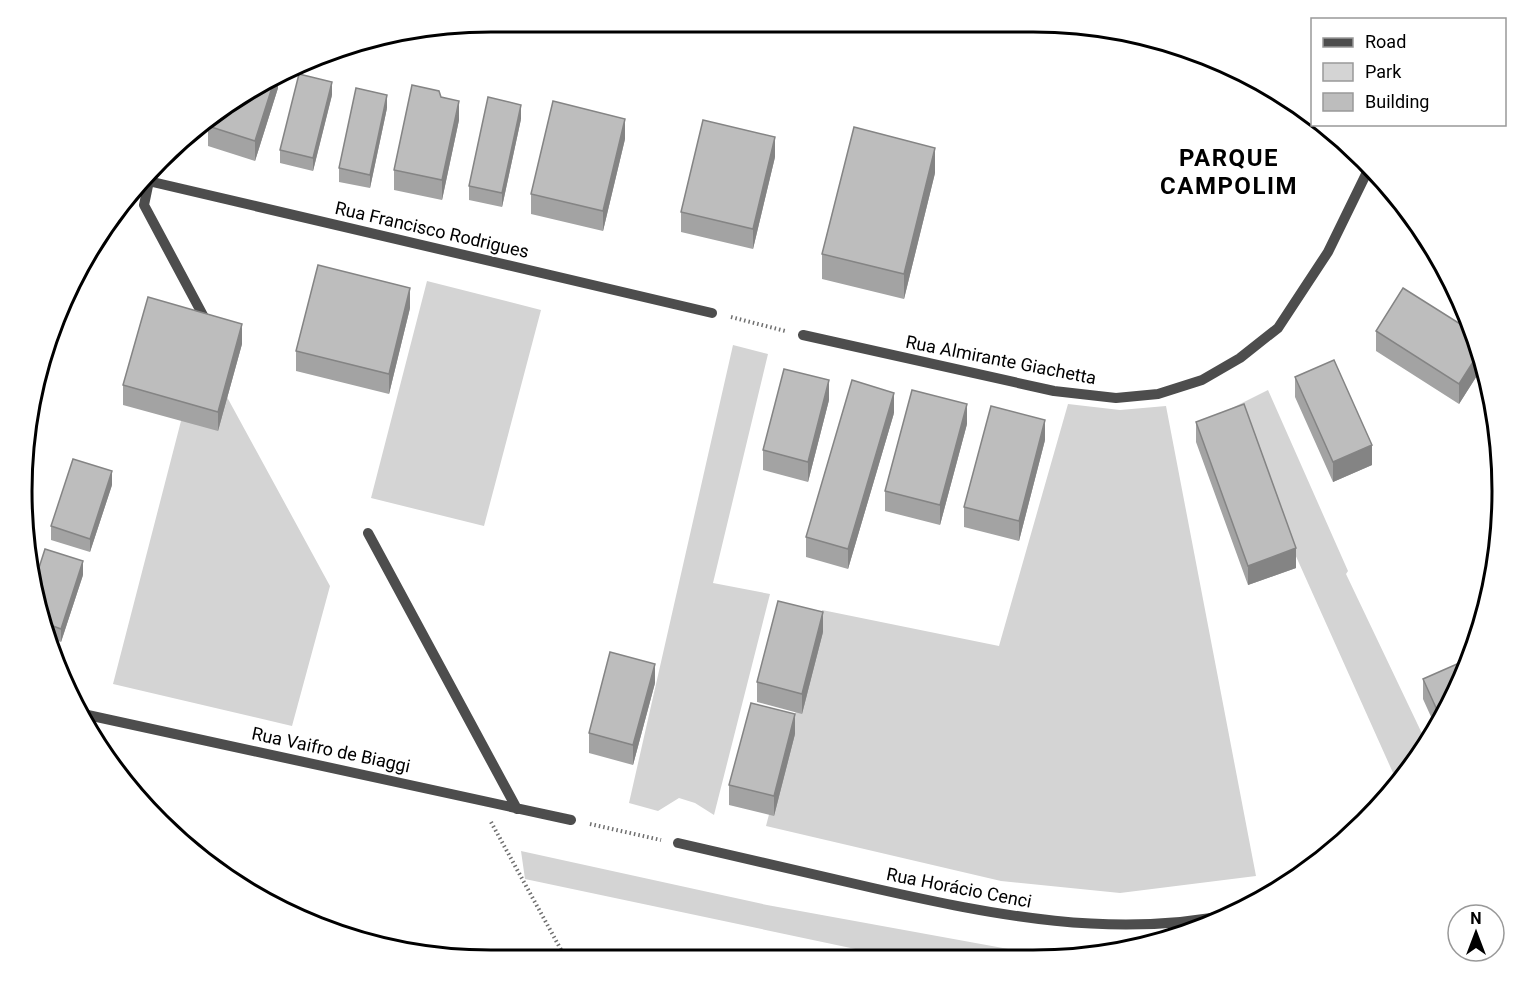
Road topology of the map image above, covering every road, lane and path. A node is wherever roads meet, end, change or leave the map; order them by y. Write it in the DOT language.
graph roads {
  1 [pos="1366,174"];
  2 [pos="151,182"];
  3 [pos="145,188"];
  4 [pos="712,313"];
  5 [pos="205,319"];
  6 [pos="803,335"];
  7 [pos="368,533"];
  8 [pos="91,716"];
  9 [pos="478,798"];
  10 [pos="517,809"];
  11 [pos="571,820"];
  12 [pos="678,843"];
  13 [pos="1194,920"];
  14 [pos="561,950"];
  1 -- 6 [label="street, Rua Almirante Giachetta"];
  2 -- 4 [label="street, Rua Francisco Rodrigues"];
  3 -- 5 [label="street"];
  4 -- 6 [label="path"];
  7 -- 10 [label="street"];
  8 -- 9 [label="street, Rua Vaifro de Biaggi"];
  9 -- 10 [label="street, Rua Vaifro de Biaggi"];
  9 -- 14 [label="path"];
  10 -- 11 [label="street, Rua Vaifro de Biaggi"];
  11 -- 12 [label="path"];
  12 -- 13 [label="street, Rua Horácio Cenci"];
}
